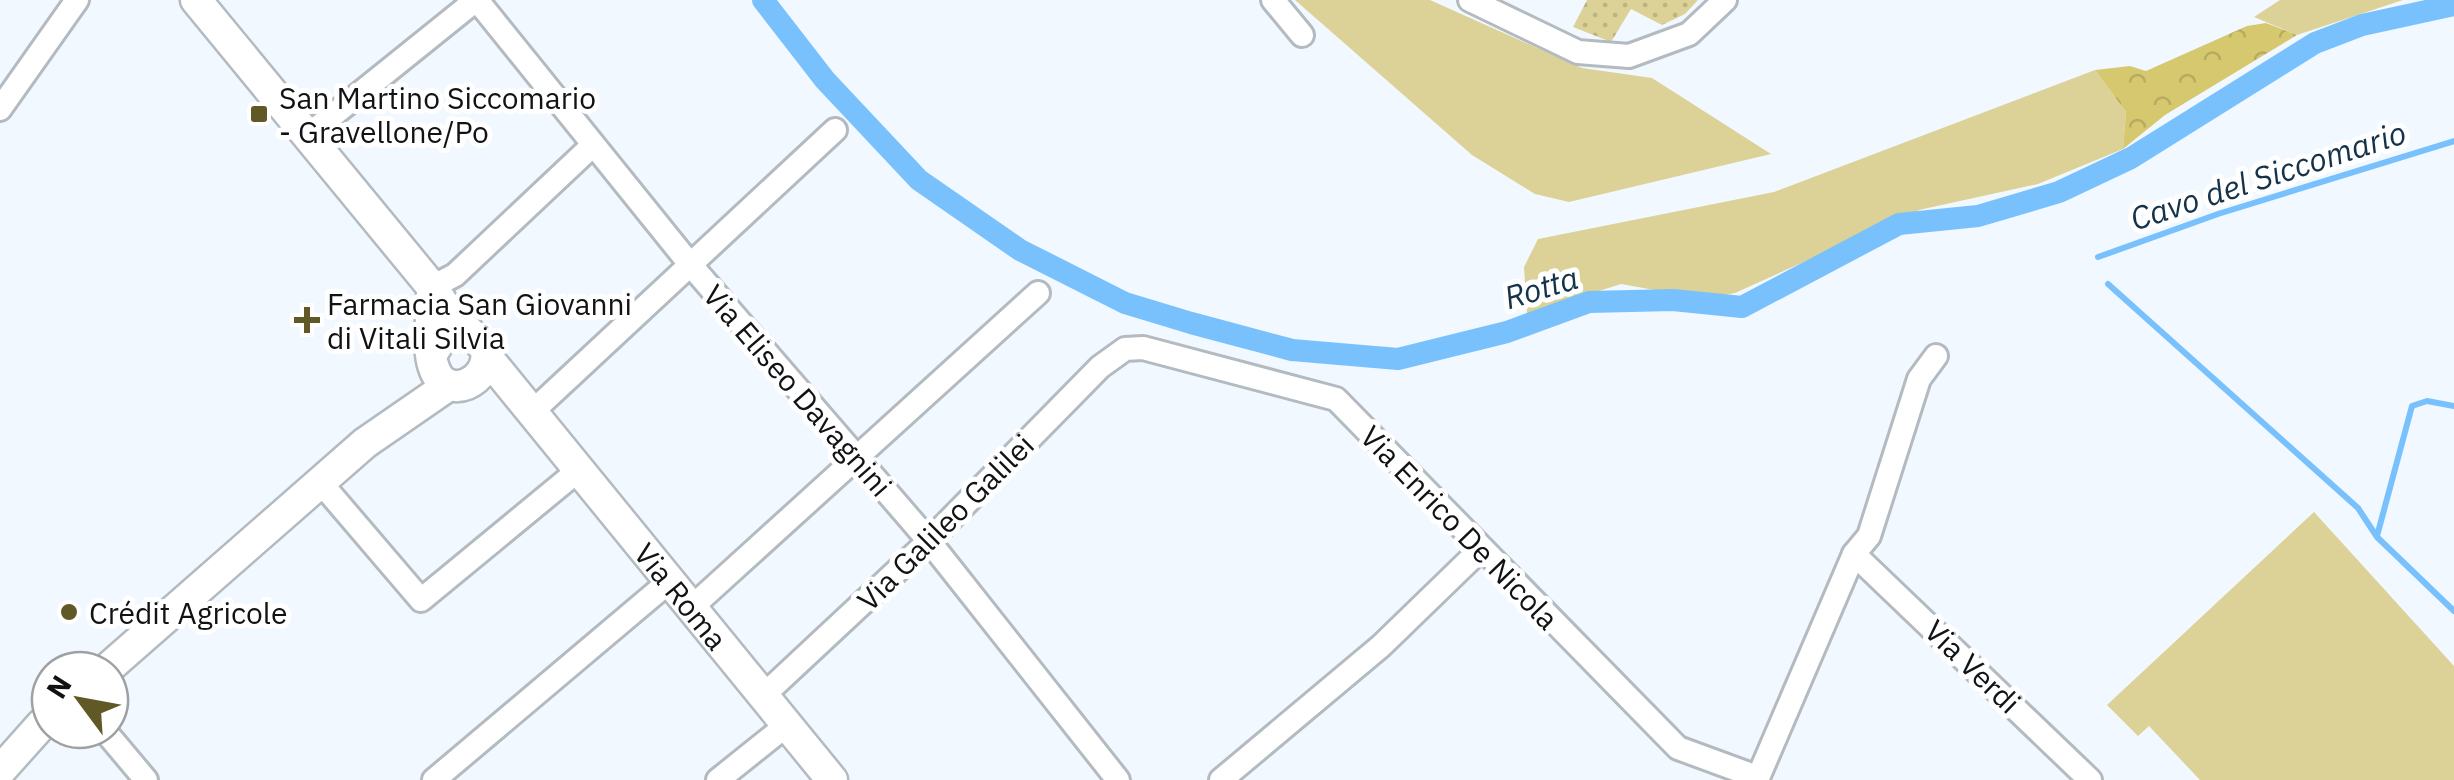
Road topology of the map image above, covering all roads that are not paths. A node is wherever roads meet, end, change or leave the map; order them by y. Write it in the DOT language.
graph roads {
  1 [pos="77,0"];
  2 [pos="196,0"];
  3 [pos="477,0"];
  4 [pos="1273,0"];
  5 [pos="1470,0"];
  6 [pos="1726,0"];
  7 [pos="1302,35"];
  8 [pos="0,108"];
  9 [pos="835,130"];
  10 [pos="307,136"];
  11 [pos="593,145"];
  12 [pos="689,263"];
  13 [pos="432,287"];
  14 [pos="1038,293"];
  15 [pos="460,331"];
  16 [pos="1125,349"];
  17 [pos="1936,356"];
  18 [pos="487,357"];
  19 [pos="446,371"];
  20 [pos="532,412"];
  21 [pos="858,460"];
  22 [pos="580,469"];
  23 [pos="320,483"];
  24 [pos="929,541"];
  25 [pos="1481,549"];
  26 [pos="1854,554"];
  27 [pos="670,580"];
  28 [pos="692,607"];
  29 [pos="129,650"];
  30 [pos="764,694"];
  31 [pos="788,724"];
  32 [pos="30,731"];
  33 [pos="30,738"];
  34 [pos="0,749"];
  35 [pos="121,750"];
  36 [pos="0,771"];
  37 [pos="1757,779"];
  38 [pos="146,780"];
  39 [pos="434,780"];
  40 [pos="718,780"];
  41 [pos="832,780"];
  42 [pos="1118,780"];
  43 [pos="1220,780"];
  44 [pos="2090,780"];
  1 -- 8 [label="street"];
  2 -- 10 [label="street"];
  3 -- 10 [label="street"];
  3 -- 11 [label="street, Via Eliseo Davagnini"];
  4 -- 7 [label="street"];
  5 -- 6 [label="street"];
  9 -- 12 [label="street"];
  10 -- 13 [label="street"];
  11 -- 12 [label="street, Via Eliseo Davagnini"];
  11 -- 13 [label="street"];
  12 -- 20 [label="street"];
  12 -- 21 [label="street, Via Eliseo Davagnini"];
  13 -- 15 [label="street"];
  13 -- 19 [label="street"];
  14 -- 21 [label="street"];
  15 -- 18 [label="street, Via Roma"];
  15 -- 19 [label="street"];
  16 -- 24 [label="street, Via Galileo Galilei"];
  16 -- 25 [label="street, Via Enrico De Nicola"];
  17 -- 26 [label="street"];
  18 -- 19 [label="street"];
  18 -- 20 [label="street, Via Roma"];
  19 -- 20 [label="street, Via Roma"];
  19 -- 23 [label="street"];
  20 -- 22 [label="street, Via Roma"];
  21 -- 24 [label="street, Via Eliseo Davagnini"];
  21 -- 28 [label="street"];
  22 -- 23 [label="street"];
  22 -- 27 [label="street, Via Roma"];
  23 -- 29 [label="street"];
  24 -- 30 [label="street, Via Galileo Galilei"];
  24 -- 42 [label="street, Via Eliseo Davagnini"];
  25 -- 37 [label="street, Via Enrico De Nicola"];
  25 -- 43 [label="street"];
  26 -- 37 [label="street"];
  26 -- 44 [label="street, Via Verdi"];
  27 -- 28 [label="street, Via Roma"];
  27 -- 39 [label="street"];
  28 -- 30 [label="street, Via Roma"];
  30 -- 31 [label="street, Via Roma"];
  31 -- 40 [label="street"];
  31 -- 41 [label="street, Via Roma"];
  32 -- 34 [label="street"];
  33 -- 36 [label="street"];
  35 -- 38 [label="street"];
}
